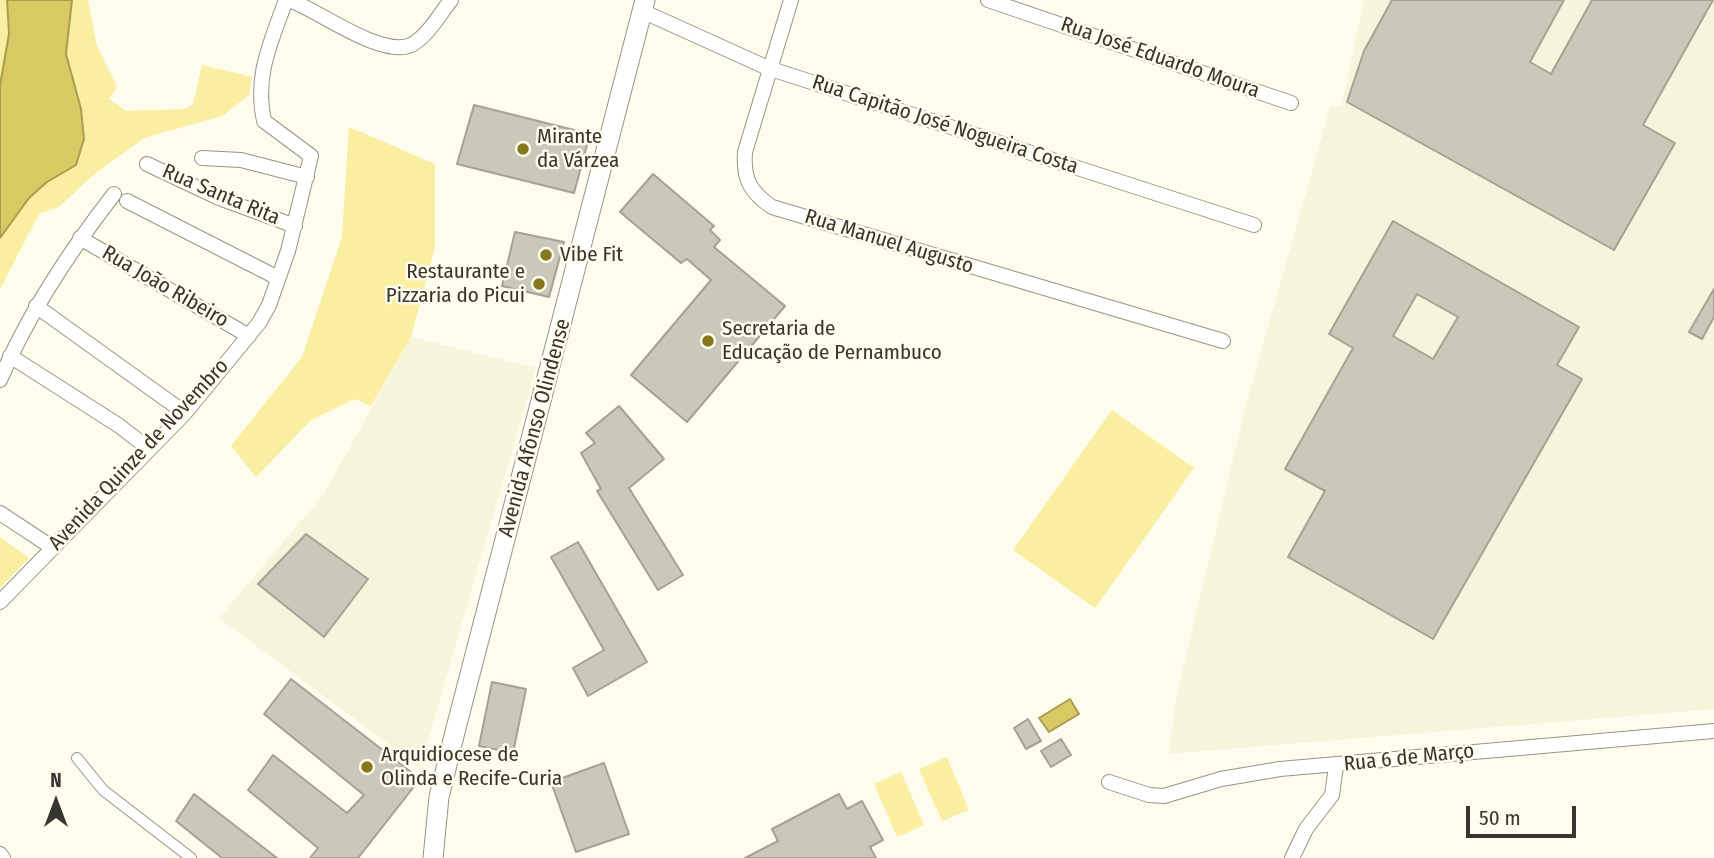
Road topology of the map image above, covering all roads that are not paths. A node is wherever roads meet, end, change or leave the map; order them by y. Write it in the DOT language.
graph roads {
  1 [pos="288,0"];
  2 [pos="451,0"];
  3 [pos="791,0"];
  4 [pos="988,0"];
  5 [pos="643,6"];
  6 [pos="768,68"];
  7 [pos="1292,103"];
  8 [pos="202,158"];
  9 [pos="147,163"];
  10 [pos="307,177"];
  11 [pos="1254,225"];
  12 [pos="295,226"];
  13 [pos="80,238"];
  14 [pos="278,278"];
  15 [pos="36,306"];
  16 [pos="249,336"];
  17 [pos="1223,341"];
  18 [pos="10,356"];
  19 [pos="0,380"];
  20 [pos="185,413"];
  21 [pos="148,448"];
  22 [pos="0,513"];
  23 [pos="53,548"];
  24 [pos="0,602"];
  25 [pos="1714,731"];
  26 [pos="77,758"];
  27 [pos="1336,766"];
  28 [pos="1109,782"];
  29 [pos="191,858"];
  30 [pos="433,858"];
  31 [pos="1292,858"];
  1 -- 2 [label="street"];
  1 -- 10 [label="street, Avenida Quinze de Novembro"];
  3 -- 6 [label="street, Rua Manuel Augusto"];
  4 -- 7 [label="street, Rua José Eduardo Moura"];
  5 -- 6 [label="street, Rua Capitão José Nogueira Costa"];
  5 -- 30 [label="main road, Avenida Afonso Olindense"];
  6 -- 11 [label="street, Rua Capitão José Nogueira Costa"];
  6 -- 17 [label="street, Rua Manuel Augusto"];
  8 -- 10 [label="street"];
  9 -- 12 [label="street, Rua Santa Rita"];
  10 -- 12 [label="street, Avenida Quinze de Novembro"];
  12 -- 14 [label="street, Avenida Quinze de Novembro"];
  13 -- 14 [label="street"];
  13 -- 15 [label="street"];
  13 -- 16 [label="street, Rua João Ribeiro"];
  14 -- 16 [label="street, Avenida Quinze de Novembro"];
  15 -- 18 [label="street"];
  15 -- 20 [label="street"];
  16 -- 20 [label="street, Avenida Quinze de Novembro"];
  18 -- 19 [label="street"];
  18 -- 21 [label="street"];
  20 -- 21 [label="street, Avenida Quinze de Novembro"];
  21 -- 23 [label="street, Avenida Quinze de Novembro"];
  22 -- 23 [label="street"];
  23 -- 24 [label="street, Avenida Quinze de Novembro"];
  25 -- 27 [label="street, Rua 6 de Março"];
  26 -- 29 [label="street"];
  27 -- 28 [label="street, Rua 6 de Março"];
  27 -- 31 [label="street"];
}
